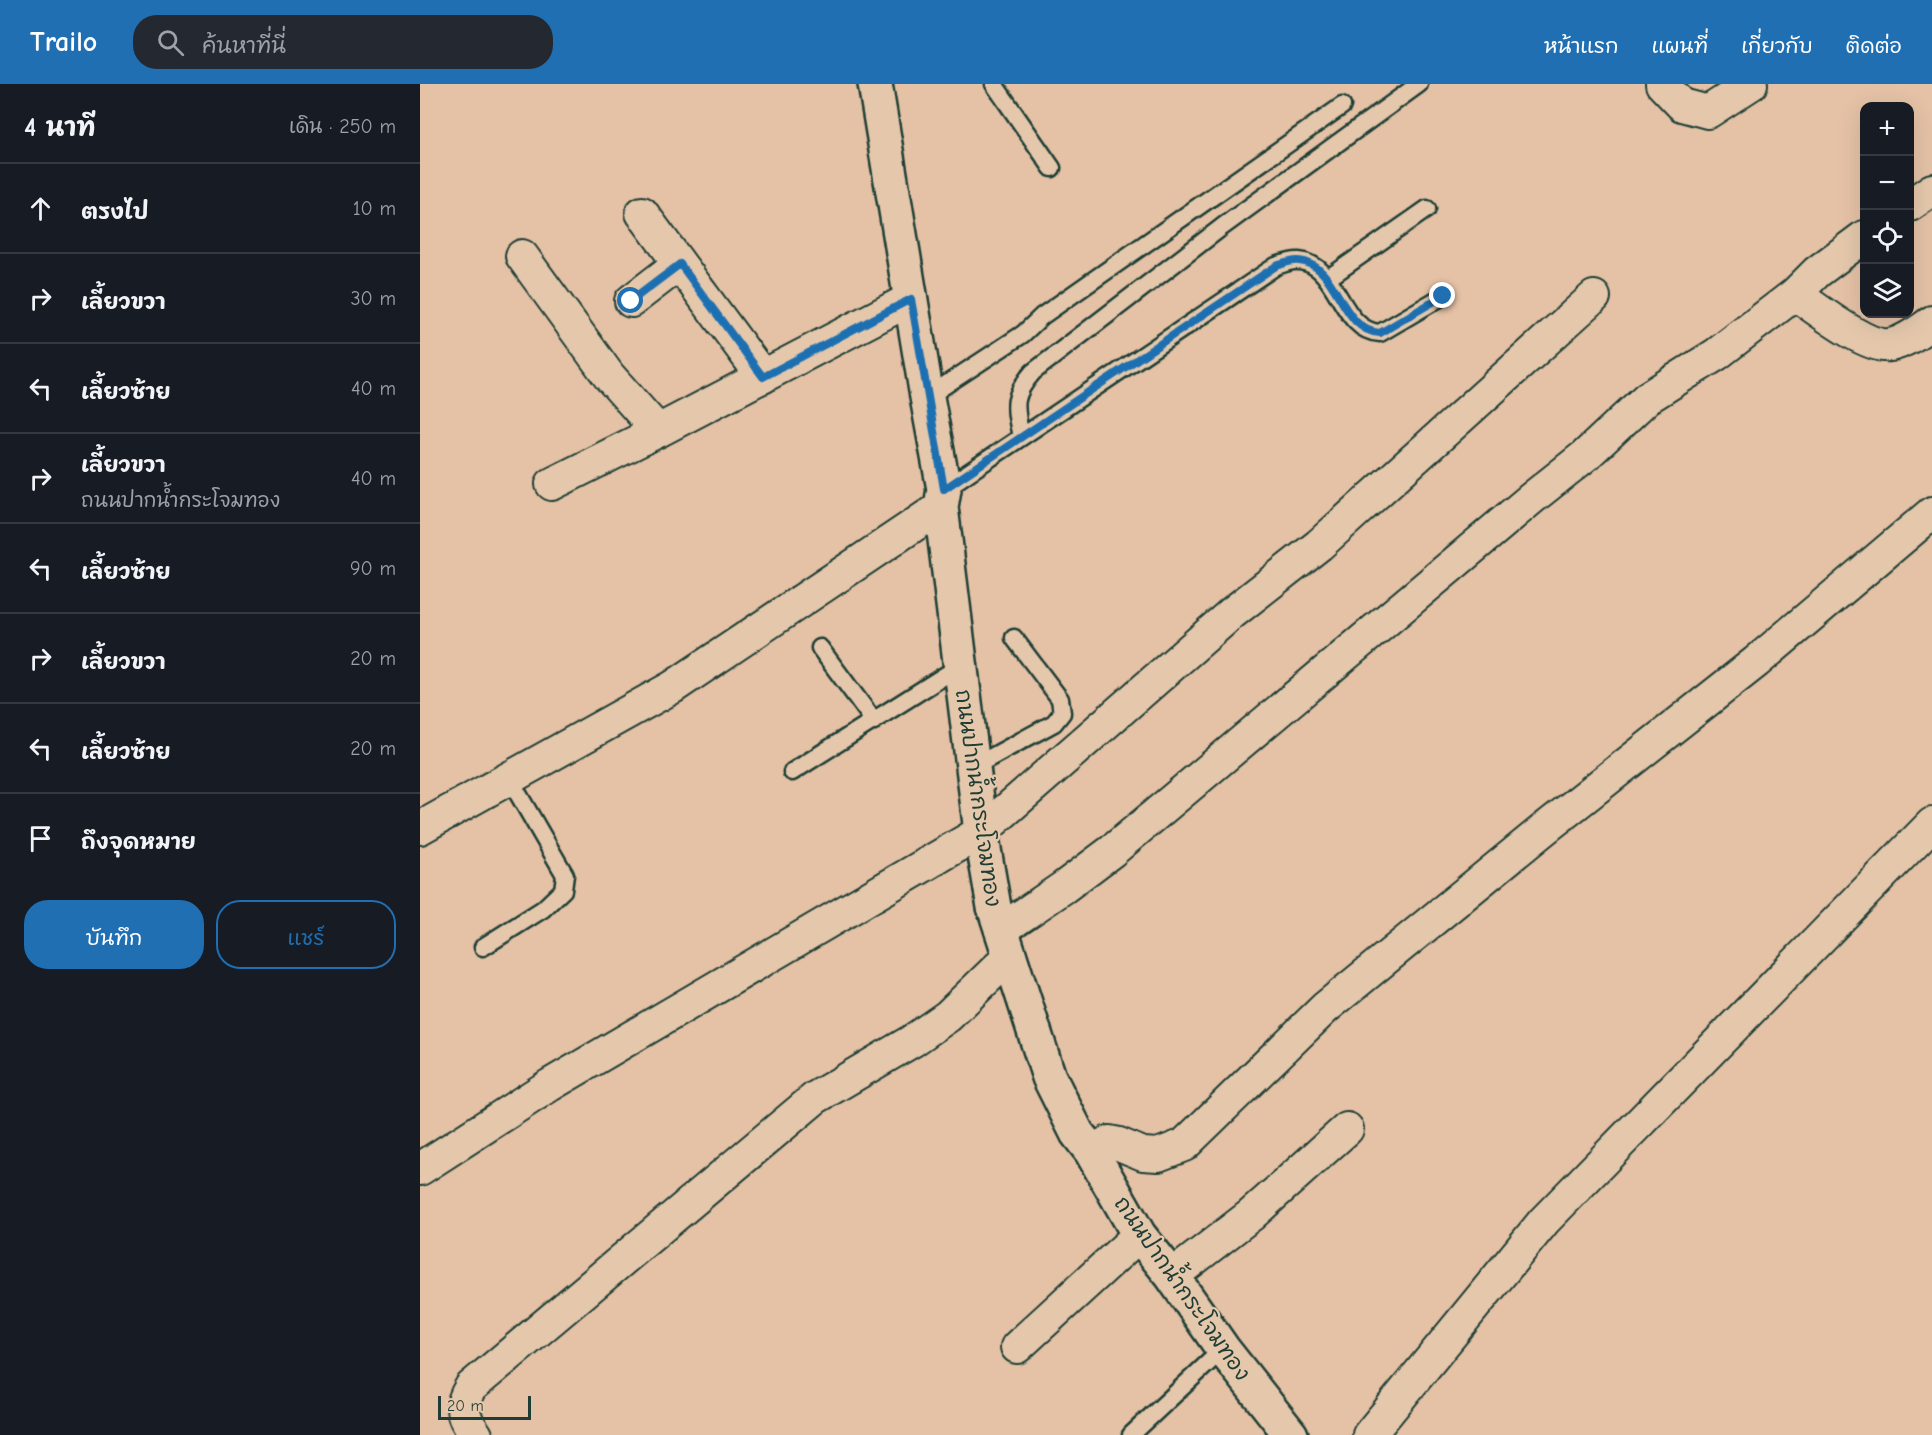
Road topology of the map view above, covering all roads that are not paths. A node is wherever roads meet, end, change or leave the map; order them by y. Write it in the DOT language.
graph roads {
  1 [pos="875,84"];
  2 [pos="994,84"];
  3 [pos="1419,84"];
  4 [pos="1662,84"];
  5 [pos="1751,84"];
  6 [pos="1342,106"];
  7 [pos="1052,168"];
  8 [pos="1932,190"];
  9 [pos="1914,202"];
  10 [pos="1428,209"];
  11 [pos="642,213"];
  12 [pos="1860,240"];
  13 [pos="522,256"];
  14 [pos="680,264"];
  15 [pos="1327,279"];
  16 [pos="1795,294"];
  17 [pos="1443,296"];
  18 [pos="1594,297"];
  19 [pos="911,299"];
  20 [pos="631,301"];
  21 [pos="1932,322"];
  22 [pos="763,377"];
  23 [pos="927,397"];
  24 [pos="658,431"];
  25 [pos="1021,437"];
  26 [pos="552,484"];
  27 [pos="943,498"];
  28 [pos="1932,513"];
  29 [pos="1014,638"];
  30 [pos="820,648"];
  31 [pos="960,666"];
  32 [pos="874,721"];
  33 [pos="973,767"];
  34 [pos="792,772"];
  35 [pos="509,778"];
  36 [pos="1932,824"];
  37 [pos="420,828"];
  38 [pos="981,832"];
  39 [pos="1005,943"];
  40 [pos="483,947"];
  41 [pos="1347,1129"];
  42 [pos="1090,1151"];
  43 [pos="420,1169"];
  44 [pos="1139,1235"];
  45 [pos="1172,1276"];
  46 [pos="1017,1347"];
  47 [pos="1223,1349"];
  48 [pos="476,1435"];
  49 [pos="1131,1435"];
  50 [pos="1291,1435"];
  51 [pos="1369,1435"];
  1 -- 19 [label="street, ถนนปากน้ำกระโจมทอง"];
  2 -- 7 [label="lane"];
  3 -- 25 [label="lane"];
  4 -- 5 [label="street"];
  6 -- 23 [label="lane"];
  8 -- 9 [label="street"];
  10 -- 15 [label="lane"];
  11 -- 14 [label="street"];
  12 -- 16 [label="street"];
  13 -- 24 [label="street"];
  14 -- 20 [label="street"];
  14 -- 22 [label="street"];
  15 -- 17 [label="lane"];
  15 -- 25 [label="lane"];
  16 -- 21 [label="street"];
  16 -- 39 [label="street"];
  18 -- 38 [label="street"];
  19 -- 22 [label="street"];
  19 -- 23 [label="street, ถนนปากน้ำกระโจมทอง"];
  22 -- 24 [label="street"];
  23 -- 27 [label="street, ถนนปากน้ำกระโจมทอง"];
  24 -- 26 [label="street"];
  25 -- 27 [label="lane"];
  27 -- 31 [label="street, ถนนปากน้ำกระโจมทอง"];
  27 -- 35 [label="street"];
  28 -- 42 [label="street"];
  29 -- 33 [label="lane"];
  30 -- 32 [label="lane"];
  31 -- 32 [label="lane"];
  31 -- 33 [label="street, ถนนปากน้ำกระโจมทอง"];
  32 -- 34 [label="lane"];
  33 -- 38 [label="street, ถนนปากน้ำกระโจมทอง"];
  35 -- 37 [label="street"];
  35 -- 40 [label="lane"];
  36 -- 51 [label="street"];
  38 -- 39 [label="street, ถนนปากน้ำกระโจมทอง"];
  38 -- 43 [label="street"];
  39 -- 42 [label="street, ถนนปากน้ำกระโจมทอง"];
  39 -- 48 [label="street"];
  41 -- 45 [label="street"];
  42 -- 44 [label="street, ถนนปากน้ำกระโจมทอง"];
  44 -- 45 [label="street, ถนนปากน้ำกระโจมทอง"];
  44 -- 46 [label="street"];
  45 -- 47 [label="street, ถนนปากน้ำกระโจมทอง"];
  47 -- 49 [label="lane"];
  47 -- 50 [label="street, ถนนปากน้ำกระโจมทอง"];
}
